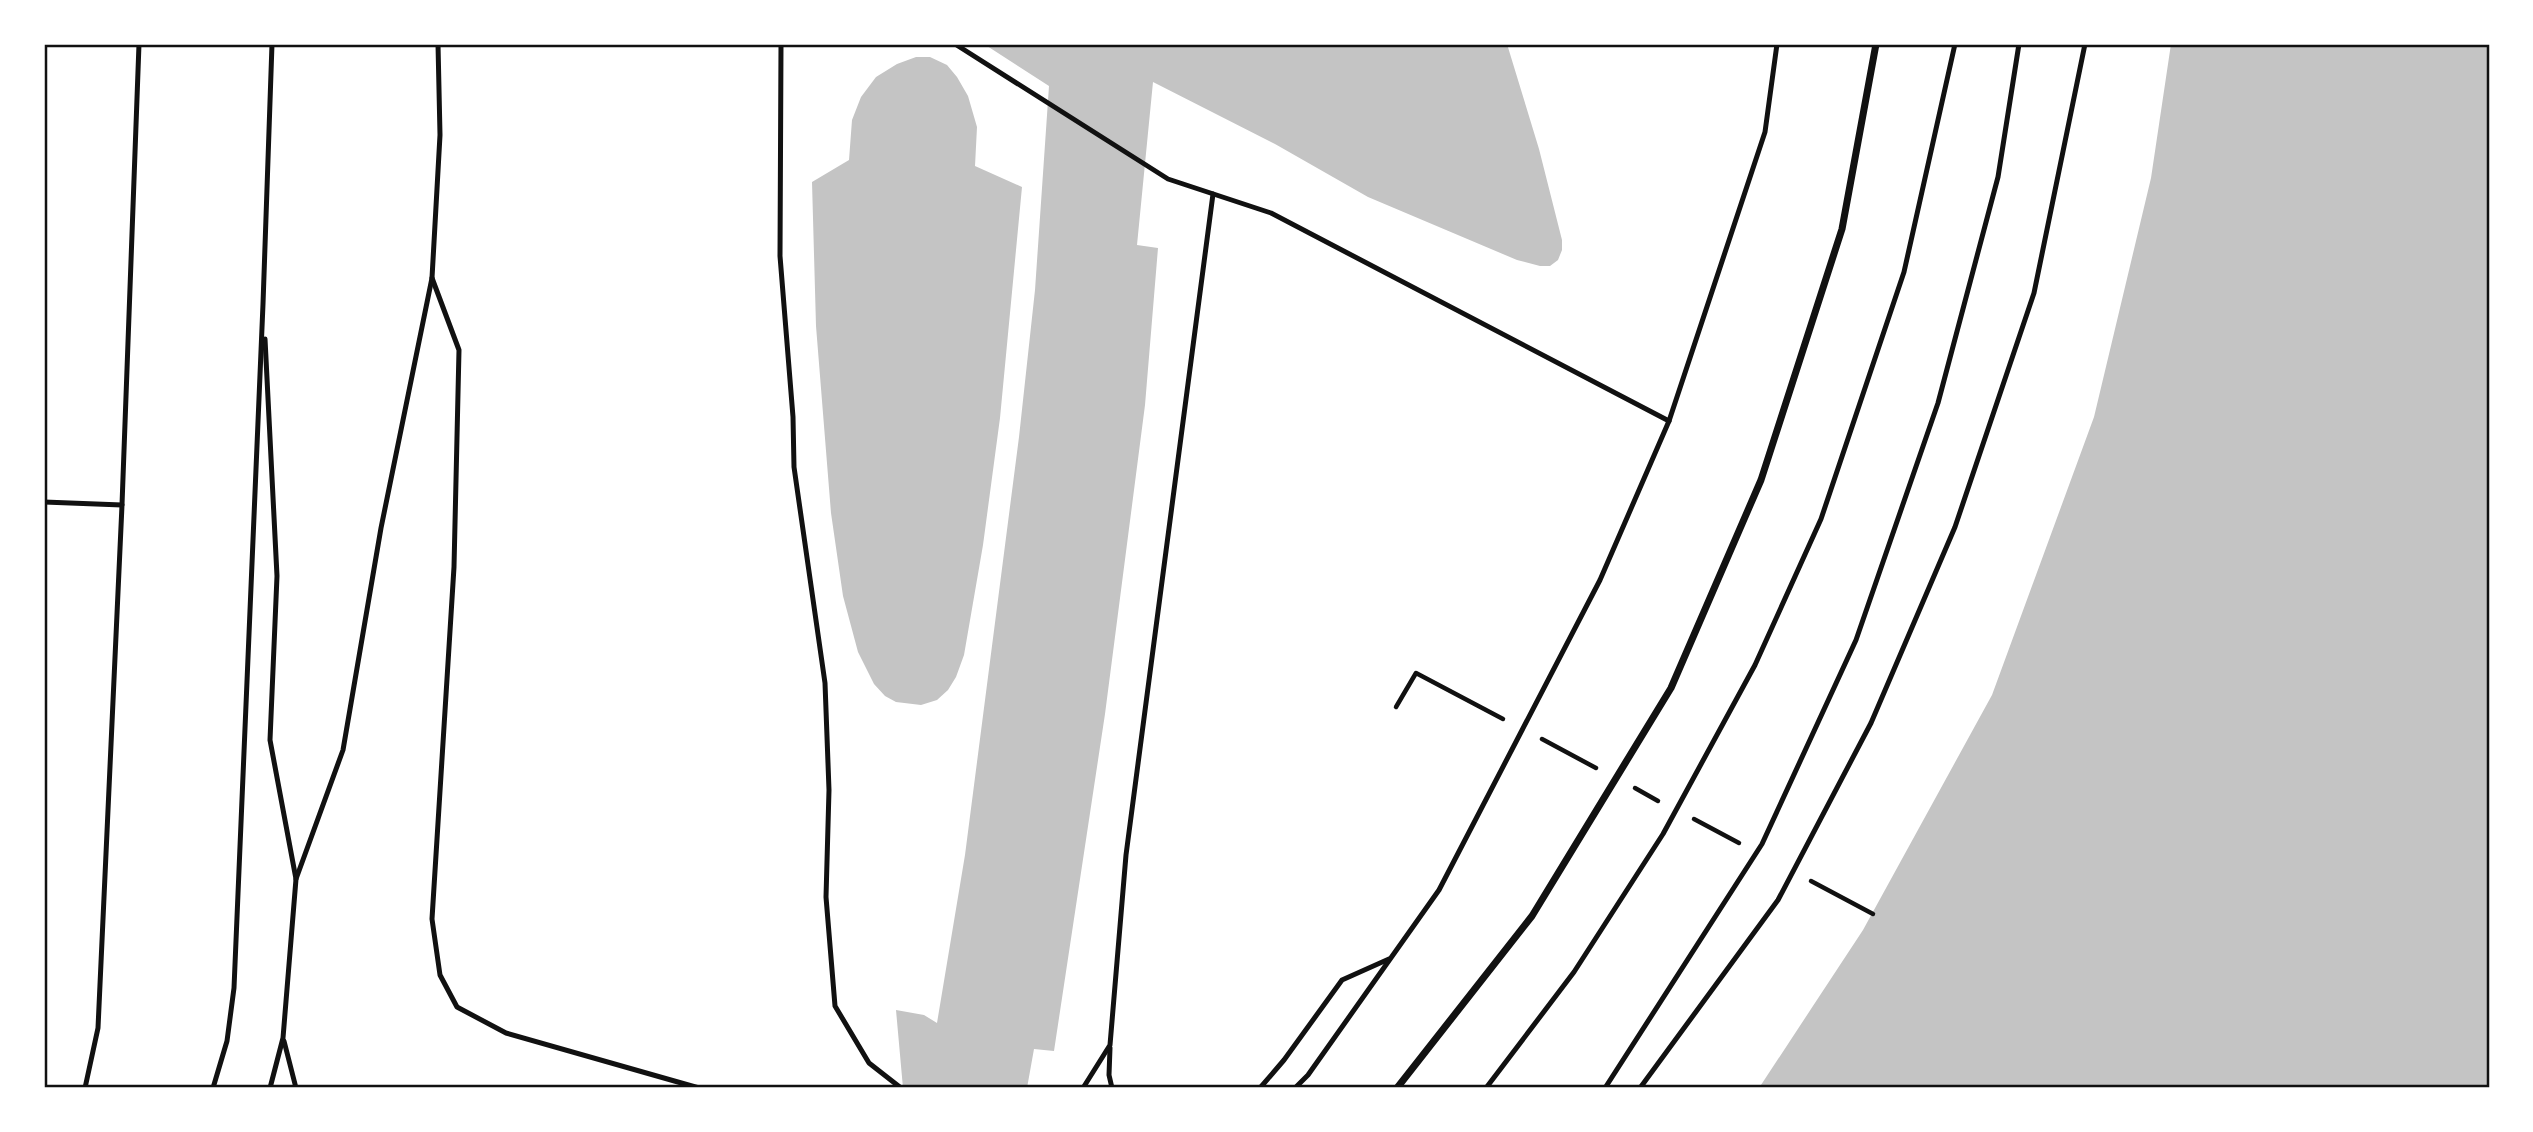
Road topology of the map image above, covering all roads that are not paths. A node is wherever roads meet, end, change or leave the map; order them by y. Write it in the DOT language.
graph roads {
  1 [pos="139,44"];
  2 [pos="272,44"];
  3 [pos="438,44"];
  4 [pos="781,44"];
  5 [pos="955,44"];
  6 [pos="1777,44"];
  7 [pos="1876,44"];
  8 [pos="1955,44"];
  9 [pos="2019,44"];
  10 [pos="2085,44"];
  11 [pos="1213,194"];
  12 [pos="432,278"];
  13 [pos="263,304"];
  14 [pos="1669,421"];
  15 [pos="44,502"];
  16 [pos="122,505"];
  17 [pos="296,879"];
  18 [pos="1392,958"];
  19 [pos="283,1038"];
  20 [pos="1110,1045"];
  21 [pos="85,1088"];
  22 [pos="213,1088"];
  23 [pos="270,1088"];
  24 [pos="296,1088"];
  25 [pos="699,1088"];
  26 [pos="901,1088"];
  27 [pos="1083,1088"];
  28 [pos="1112,1088"];
  29 [pos="1260,1088"];
  30 [pos="1295,1088"];
  31 [pos="1397,1088"];
  32 [pos="1486,1088"];
  33 [pos="1605,1088"];
  34 [pos="1640,1088"];
  1 -- 16 [label="lane"];
  2 -- 13 [label="lane"];
  3 -- 12 [label="lane"];
  4 -- 26 [label="lane"];
  5 -- 11 [label="lane"];
  6 -- 14 [label="lane"];
  7 -- 31 [label="street"];
  8 -- 32 [label="lane"];
  9 -- 33 [label="lane"];
  10 -- 34 [label="lane"];
  11 -- 14 [label="lane"];
  11 -- 20 [label="lane"];
  12 -- 17 [label="lane"];
  12 -- 25 [label="lane"];
  13 -- 17 [label="lane"];
  13 -- 22 [label="lane"];
  14 -- 18 [label="lane"];
  15 -- 16 [label="lane"];
  16 -- 21 [label="lane"];
  17 -- 19 [label="lane"];
  18 -- 29 [label="lane"];
  18 -- 30 [label="lane"];
  19 -- 23 [label="lane"];
  19 -- 24 [label="lane"];
  20 -- 27 [label="lane"];
  20 -- 28 [label="lane"];
}
